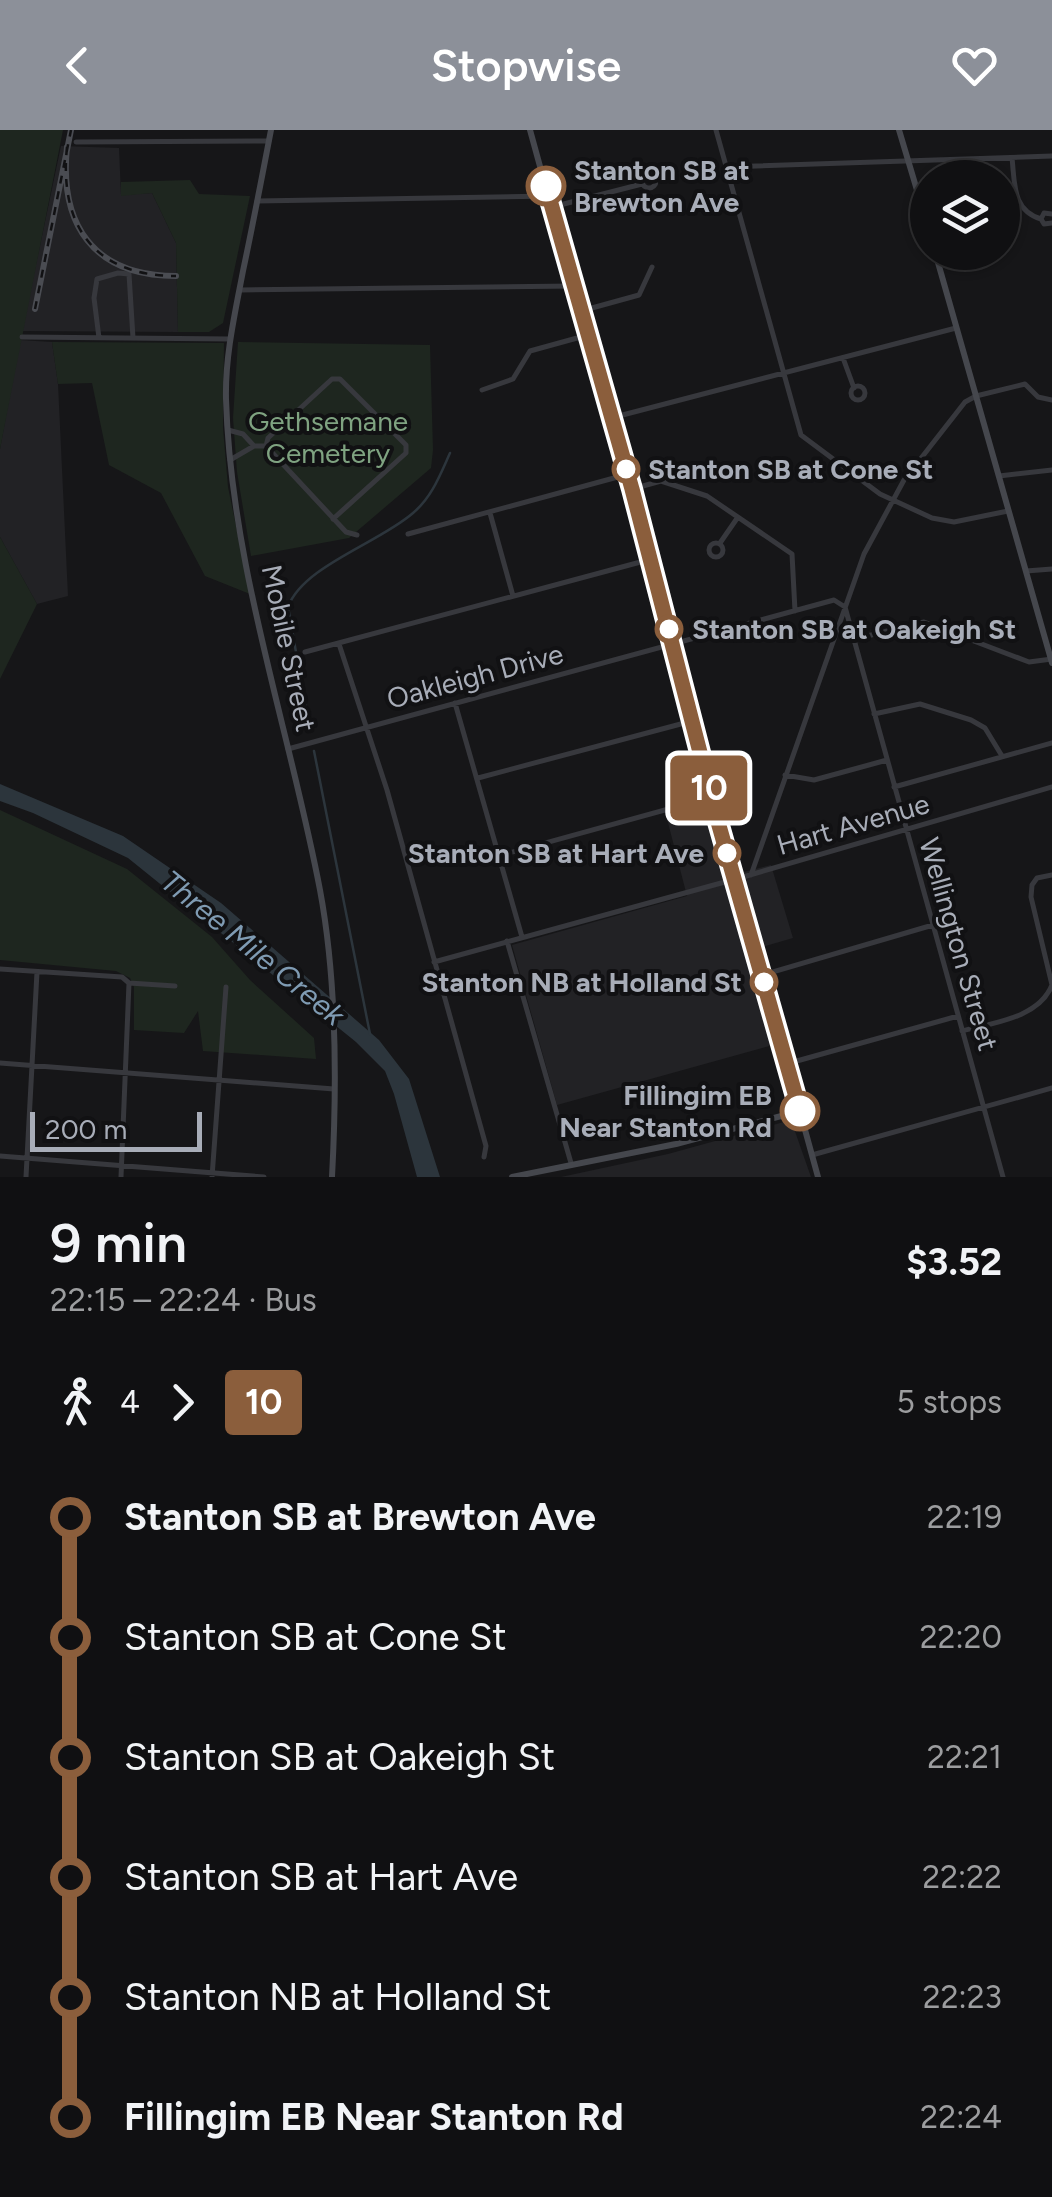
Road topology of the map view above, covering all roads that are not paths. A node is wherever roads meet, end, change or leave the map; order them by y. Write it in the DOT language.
graph roads {
  1 [pos="272,130"];
  2 [pos="530,130"];
  3 [pos="716,130"];
  4 [pos="899,130"];
  5 [pos="269,141"];
  6 [pos="76,142"];
  7 [pos="1052,156"];
  8 [pos="1012,158"];
  9 [pos="909,162"];
  10 [pos="910,165"];
  11 [pos="726,167"];
  12 [pos="642,184"];
  13 [pos="549,196"];
  14 [pos="258,201"];
  15 [pos="552,207"];
  16 [pos="1052,214"];
  17 [pos="1041,219"];
  18 [pos="1052,224"];
  19 [pos="652,267"];
  20 [pos="940,270"];
  21 [pos="574,286"];
  22 [pos="240,290"];
  23 [pos="581,311"];
  24 [pos="956,328"];
  25 [pos="588,335"];
  26 [pos="22,337"];
  27 [pos="99,338"];
  28 [pos="134,338"];
  29 [pos="230,339"];
  30 [pos="844,358"];
  31 [pos="782,375"];
  32 [pos="854,388"];
  33 [pos="482,390"];
  34 [pos="976,396"];
  35 [pos="1052,400"];
  36 [pos="611,418"];
  37 [pos="228,430"];
  38 [pos="254,446"];
  39 [pos="266,446"];
  40 [pos="230,460"];
  41 [pos="1052,470"];
  42 [pos="628,474"];
  43 [pos="677,475"];
  44 [pos="999,476"];
  45 [pos="662,481"];
  46 [pos="632,489"];
  47 [pos="893,500"];
  48 [pos="1008,511"];
  49 [pos="490,512"];
  50 [pos="738,516"];
  51 [pos="334,519"];
  52 [pos="408,534"];
  53 [pos="358,536"];
  54 [pos="719,544"];
  55 [pos="651,559"];
  56 [pos="1052,569"];
  57 [pos="1026,572"];
  58 [pos="514,596"];
  59 [pos="845,607"];
  60 [pos="795,611"];
  61 [pos="854,639"];
  62 [pos="338,644"];
  63 [pos="673,644"];
  64 [pos="304,652"];
  65 [pos="1052,660"];
  66 [pos="455,703"];
  67 [pos="874,714"];
  68 [pos="692,721"];
  69 [pos="364,726"];
  70 [pos="1052,743"];
  71 [pos="288,749"];
  72 [pos="1002,756"];
  73 [pos="886,760"];
  74 [pos="785,774"];
  75 [pos="476,778"];
  76 [pos="1052,786"];
  77 [pos="894,787"];
  78 [pos="712,798"];
  79 [pos="906,828"];
  80 [pos="498,856"];
  81 [pos="751,875"];
  82 [pos="1052,875"];
  83 [pos="735,879"];
  84 [pos="933,925"];
  85 [pos="522,938"];
  86 [pos="507,942"];
  87 [pos="434,962"];
  88 [pos="0,969"];
  89 [pos="37,972"];
  90 [pos="762,975"];
  91 [pos="129,982"];
  92 [pos="1052,985"];
  93 [pos="175,986"];
  94 [pos="226,987"];
  95 [pos="958,1016"];
  96 [pos="962,1030"];
  97 [pos="0,1062"];
  98 [pos="786,1064"];
  99 [pos="32,1066"];
  100 [pos="127,1073"];
  101 [pos="218,1080"];
  102 [pos="1052,1088"];
  103 [pos="334,1089"];
  104 [pos="984,1105"];
  105 [pos="800,1111"];
  106 [pos="812,1154"];
  107 [pos="0,1156"];
  108 [pos="484,1157"];
  109 [pos="27,1159"];
  110 [pos="571,1164"];
  111 [pos="121,1166"];
  112 [pos="212,1175"];
  113 [pos="26,1177"];
  114 [pos="121,1177"];
  115 [pos="264,1177"];
  116 [pos="332,1177"];
  117 [pos="512,1177"];
  118 [pos="818,1177"];
  119 [pos="1004,1177"];
  1 -- 5 [label="street, Mobile Street"];
  2 -- 13 [label="street"];
  3 -- 11 [label="street"];
  4 -- 9 [label="street"];
  5 -- 6 [label="street"];
  5 -- 14 [label="street, Mobile Street"];
  7 -- 8 [label="street"];
  8 -- 9 [label="street"];
  8 -- 17 [label="street"];
  9 -- 10 [label="street"];
  9 -- 11 [label="street"];
  11 -- 31 [label="street"];
  12 -- 15 [label="street"];
  13 -- 14 [label="street"];
  13 -- 15 [label="street"];
  14 -- 22 [label="street, Mobile Street"];
  15 -- 21 [label="street"];
  16 -- 17 [label="street"];
  17 -- 18 [label="street"];
  19 -- 23 [label="street"];
  20 -- 24 [label="street"];
  21 -- 22 [label="street"];
  21 -- 23 [label="street"];
  22 -- 29 [label="street, Mobile Street"];
  23 -- 25 [label="street"];
  24 -- 30 [label="street"];
  24 -- 34 [label="street"];
  25 -- 33 [label="street"];
  25 -- 36 [label="street"];
  26 -- 27 [label="street"];
  27 -- 28 [label="street"];
  27 -- 28 [label="street"];
  28 -- 29 [label="street"];
  29 -- 37 [label="street, Mobile Street"];
  30 -- 31 [label="street"];
  30 -- 32 [label="street"];
  31 -- 36 [label="street"];
  31 -- 47 [label="street"];
  34 -- 35 [label="street"];
  34 -- 44 [label="street"];
  34 -- 47 [label="street"];
  36 -- 42 [label="street"];
  37 -- 38 [label="street"];
  37 -- 40 [label="street, Mobile Street"];
  38 -- 39 [label="street"];
  38 -- 40 [label="street"];
  39 -- 51 [label="street"];
  39 -- 51 [label="street"];
  40 -- 71 [label="street, Mobile Street"];
  41 -- 44 [label="street"];
  42 -- 46 [label="street"];
  42 -- 49 [label="street"];
  43 -- 45 [label="street"];
  44 -- 48 [label="street"];
  45 -- 46 [label="street"];
  45 -- 50 [label="street"];
  46 -- 55 [label="street"];
  47 -- 48 [label="street"];
  47 -- 59 [label="street"];
  48 -- 57 [label="street"];
  49 -- 52 [label="street"];
  49 -- 58 [label="street"];
  50 -- 54 [label="street"];
  50 -- 60 [label="street"];
  51 -- 53 [label="street"];
  55 -- 58 [label="street"];
  55 -- 63 [label="street"];
  56 -- 57 [label="street"];
  57 -- 65 [label="street"];
  58 -- 62 [label="street"];
  59 -- 60 [label="street, Oakleigh Drive"];
  59 -- 61 [label="street, Wellington Street"];
  59 -- 74 [label="street"];
  60 -- 63 [label="street, Oakleigh Drive"];
  61 -- 65 [label="street"];
  61 -- 67 [label="street, Wellington Street"];
  62 -- 64 [label="street"];
  62 -- 69 [label="street"];
  63 -- 66 [label="street, Oakleigh Drive"];
  63 -- 68 [label="street"];
  66 -- 69 [label="street, Oakleigh Drive"];
  66 -- 75 [label="street"];
  67 -- 72 [label="street"];
  67 -- 73 [label="street, Wellington Street"];
  68 -- 75 [label="street"];
  68 -- 78 [label="street"];
  69 -- 71 [label="street, Oakleigh Drive"];
  69 -- 87 [label="street"];
  70 -- 72 [label="street"];
  71 -- 103 [label="street, Mobile Street"];
  72 -- 77 [label="street"];
  73 -- 74 [label="street"];
  73 -- 77 [label="street, Wellington Street"];
  74 -- 81 [label="street"];
  75 -- 80 [label="street"];
  76 -- 79 [label="street, Hart Avenue"];
  77 -- 79 [label="street, Wellington Street"];
  78 -- 80 [label="street"];
  78 -- 83 [label="street"];
  79 -- 81 [label="street, Hart Avenue"];
  79 -- 84 [label="street, Wellington Street"];
  80 -- 85 [label="street"];
  81 -- 83 [label="street, Hart Avenue"];
  82 -- 92 [label="street"];
  83 -- 85 [label="street, Hart Avenue"];
  83 -- 90 [label="street"];
  84 -- 90 [label="street"];
  84 -- 95 [label="street, Wellington Street"];
  85 -- 86 [label="street, Hart Avenue"];
  86 -- 87 [label="street, Hart Avenue"];
  86 -- 110 [label="street"];
  87 -- 108 [label="street"];
  88 -- 89 [label="street"];
  89 -- 91 [label="street"];
  89 -- 99 [label="street"];
  90 -- 98 [label="street"];
  91 -- 93 [label="street"];
  91 -- 100 [label="street"];
  92 -- 96 [label="street"];
  94 -- 101 [label="street"];
  95 -- 96 [label="street, Wellington Street"];
  95 -- 98 [label="street"];
  96 -- 104 [label="street, Wellington Street"];
  97 -- 99 [label="street"];
  98 -- 105 [label="street"];
  99 -- 100 [label="street"];
  99 -- 109 [label="street"];
  100 -- 101 [label="street"];
  100 -- 111 [label="street"];
  101 -- 103 [label="street"];
  101 -- 112 [label="street"];
  102 -- 104 [label="street"];
  103 -- 116 [label="street, Mobile Street"];
  104 -- 106 [label="street"];
  104 -- 119 [label="street, Wellington Street"];
  105 -- 106 [label="street"];
  105 -- 110 [label="street"];
  106 -- 118 [label="street"];
  107 -- 109 [label="street"];
  109 -- 111 [label="street"];
  109 -- 113 [label="street"];
  110 -- 117 [label="street"];
  111 -- 112 [label="street"];
  111 -- 114 [label="street"];
  112 -- 115 [label="street"];
}
